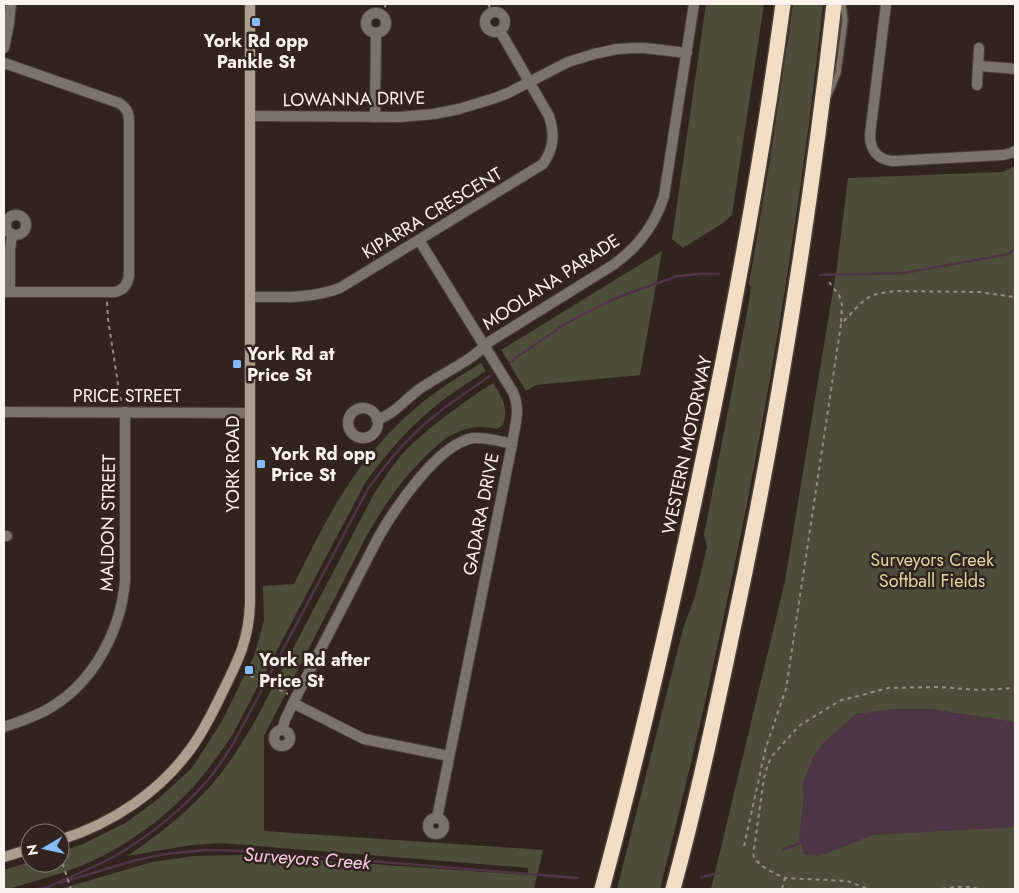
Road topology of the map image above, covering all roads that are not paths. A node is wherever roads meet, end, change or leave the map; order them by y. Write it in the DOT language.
graph roads {
  1 [pos="11,4"];
  2 [pos="250,4"];
  3 [pos="694,4"];
  4 [pos="783,4"];
  5 [pos="834,4"];
  6 [pos="843,4"];
  7 [pos="886,4"];
  8 [pos="490,8"];
  9 [pos="376,33"];
  10 [pos="4,48"];
  11 [pos="979,48"];
  12 [pos="687,54"];
  13 [pos="4,63"];
  14 [pos="978,66"];
  15 [pos="1015,69"];
  16 [pos="530,82"];
  17 [pos="977,85"];
  18 [pos="821,110"];
  19 [pos="250,116"];
  20 [pos="376,117"];
  21 [pos="1015,151"];
  22 [pos="12,235"];
  23 [pos="419,240"];
  24 [pos="7,292"];
  25 [pos="250,297"];
  26 [pos="484,346"];
  27 [pos="4,412"];
  28 [pos="125,412"];
  29 [pos="250,413"];
  30 [pos="377,420"];
  31 [pos="512,444"];
  32 [pos="293,703"];
  33 [pos="4,727"];
  34 [pos="282,730"];
  35 [pos="450,756"];
  36 [pos="437,818"];
  37 [pos="70,837"];
  38 [pos="20,852"];
  39 [pos="4,857"];
  40 [pos="602,889"];
  41 [pos="673,889"];
  1 -- 10 [label="street"];
  2 -- 19 [label="street, YORK ROAD"];
  3 -- 12 [label="street, MOOLANA PARADE"];
  4 -- 40 [label="highway, WESTERN MOTORWAY"];
  5 -- 18 [label="highway"];
  6 -- 18 [label="lane"];
  7 -- 21 [label="street"];
  8 -- 16 [label="street, KIPARRA CRESCENT"];
  9 -- 9 [label="street"];
  9 -- 20 [label="street"];
  11 -- 14 [label="street"];
  12 -- 16 [label="street, LOWANNA DRIVE"];
  12 -- 26 [label="street, MOOLANA PARADE"];
  13 -- 24 [label="street"];
  14 -- 15 [label="street"];
  14 -- 17 [label="street"];
  16 -- 20 [label="street, LOWANNA DRIVE"];
  16 -- 23 [label="street, KIPARRA CRESCENT"];
  18 -- 41 [label="highway"];
  19 -- 20 [label="street, LOWANNA DRIVE"];
  19 -- 25 [label="street, YORK ROAD"];
  22 -- 24 [label="street"];
  23 -- 25 [label="street, KIPARRA CRESCENT"];
  23 -- 26 [label="street, GADARA DRIVE"];
  25 -- 29 [label="street, YORK ROAD"];
  26 -- 30 [label="street, MOOLANA PARADE"];
  26 -- 31 [label="street, GADARA DRIVE"];
  27 -- 28 [label="street, PRICE STREET"];
  28 -- 29 [label="street, PRICE STREET"];
  28 -- 33 [label="street, MALDON STREET"];
  29 -- 37 [label="street, YORK ROAD"];
  31 -- 32 [label="street"];
  31 -- 35 [label="street, GADARA DRIVE"];
  32 -- 34 [label="street"];
  32 -- 35 [label="street"];
  35 -- 36 [label="street, GADARA DRIVE"];
  38 -- 39 [label="street"];
}
